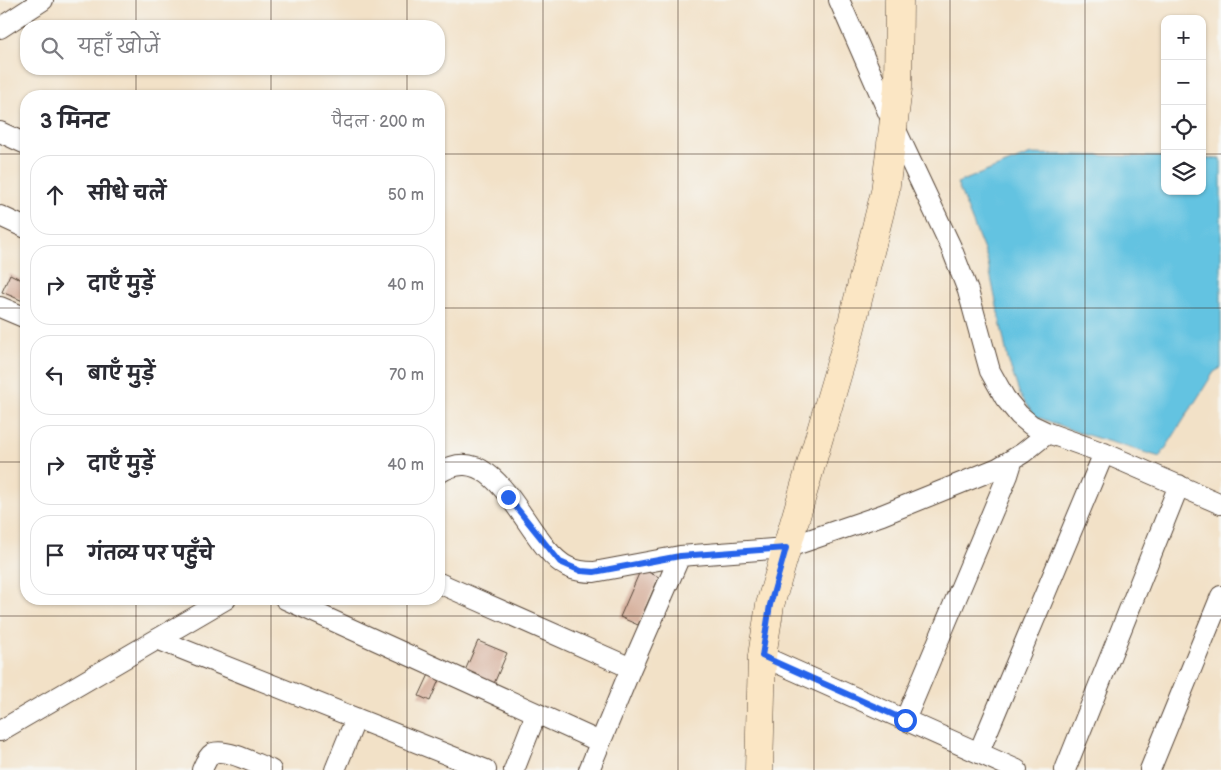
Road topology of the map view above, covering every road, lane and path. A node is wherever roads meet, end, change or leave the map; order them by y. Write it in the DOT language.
graph roads {
  1 [pos="43,0"];
  2 [pos="839,0"];
  3 [pos="899,0"];
  4 [pos="0,28"];
  5 [pos="895,128"];
  6 [pos="0,132"];
  7 [pos="20,141"];
  8 [pos="0,216"];
  9 [pos="20,225"];
  10 [pos="0,307"];
  11 [pos="20,315"];
  12 [pos="1048,433"];
  13 [pos="1104,453"];
  14 [pos="1013,459"];
  15 [pos="445,468"];
  16 [pos="1179,485"];
  17 [pos="1221,504"];
  18 [pos="786,548"];
  19 [pos="680,556"];
  20 [pos="445,586"];
  21 [pos="1221,596"];
  22 [pos="216,605"];
  23 [pos="298,605"];
  24 [pos="157,639"];
  25 [pos="762,656"];
  26 [pos="631,668"];
  27 [pos="536,714"];
  28 [pos="356,718"];
  29 [pos="905,720"];
  30 [pos="0,731"];
  31 [pos="600,742"];
  32 [pos="979,752"];
  33 [pos="202,770"];
  34 [pos="271,770"];
  35 [pos="335,770"];
  36 [pos="486,770"];
  37 [pos="514,770"];
  38 [pos="589,770"];
  39 [pos="759,770"];
  40 [pos="1017,770"];
  41 [pos="1065,770"];
  42 [pos="1150,770"];
  1 -- 4 [label="street"];
  2 -- 5 [label="street"];
  3 -- 5 [label="street"];
  5 -- 12 [label="street"];
  5 -- 18 [label="street"];
  6 -- 7 [label="street"];
  8 -- 9 [label="street"];
  10 -- 11 [label="street"];
  12 -- 13 [label="street"];
  12 -- 14 [label="street"];
  13 -- 16 [label="street"];
  13 -- 32 [label="street"];
  14 -- 18 [label="street"];
  14 -- 29 [label="street"];
  15 -- 19 [label="street"];
  16 -- 17 [label="street"];
  16 -- 41 [label="street"];
  18 -- 19 [label="street"];
  18 -- 25 [label="street"];
  19 -- 26 [label="street"];
  20 -- 26 [label="street"];
  21 -- 42 [label="street"];
  22 -- 24 [label="street"];
  23 -- 27 [label="street"];
  24 -- 28 [label="street"];
  24 -- 30 [label="street"];
  25 -- 29 [label="street"];
  25 -- 39 [label="street"];
  26 -- 31 [label="street"];
  27 -- 31 [label="street"];
  27 -- 37 [label="street"];
  28 -- 35 [label="street"];
  28 -- 36 [label="street"];
  29 -- 32 [label="street"];
  31 -- 38 [label="street"];
  32 -- 40 [label="street"];
  33 -- 34 [label="street"];
}
